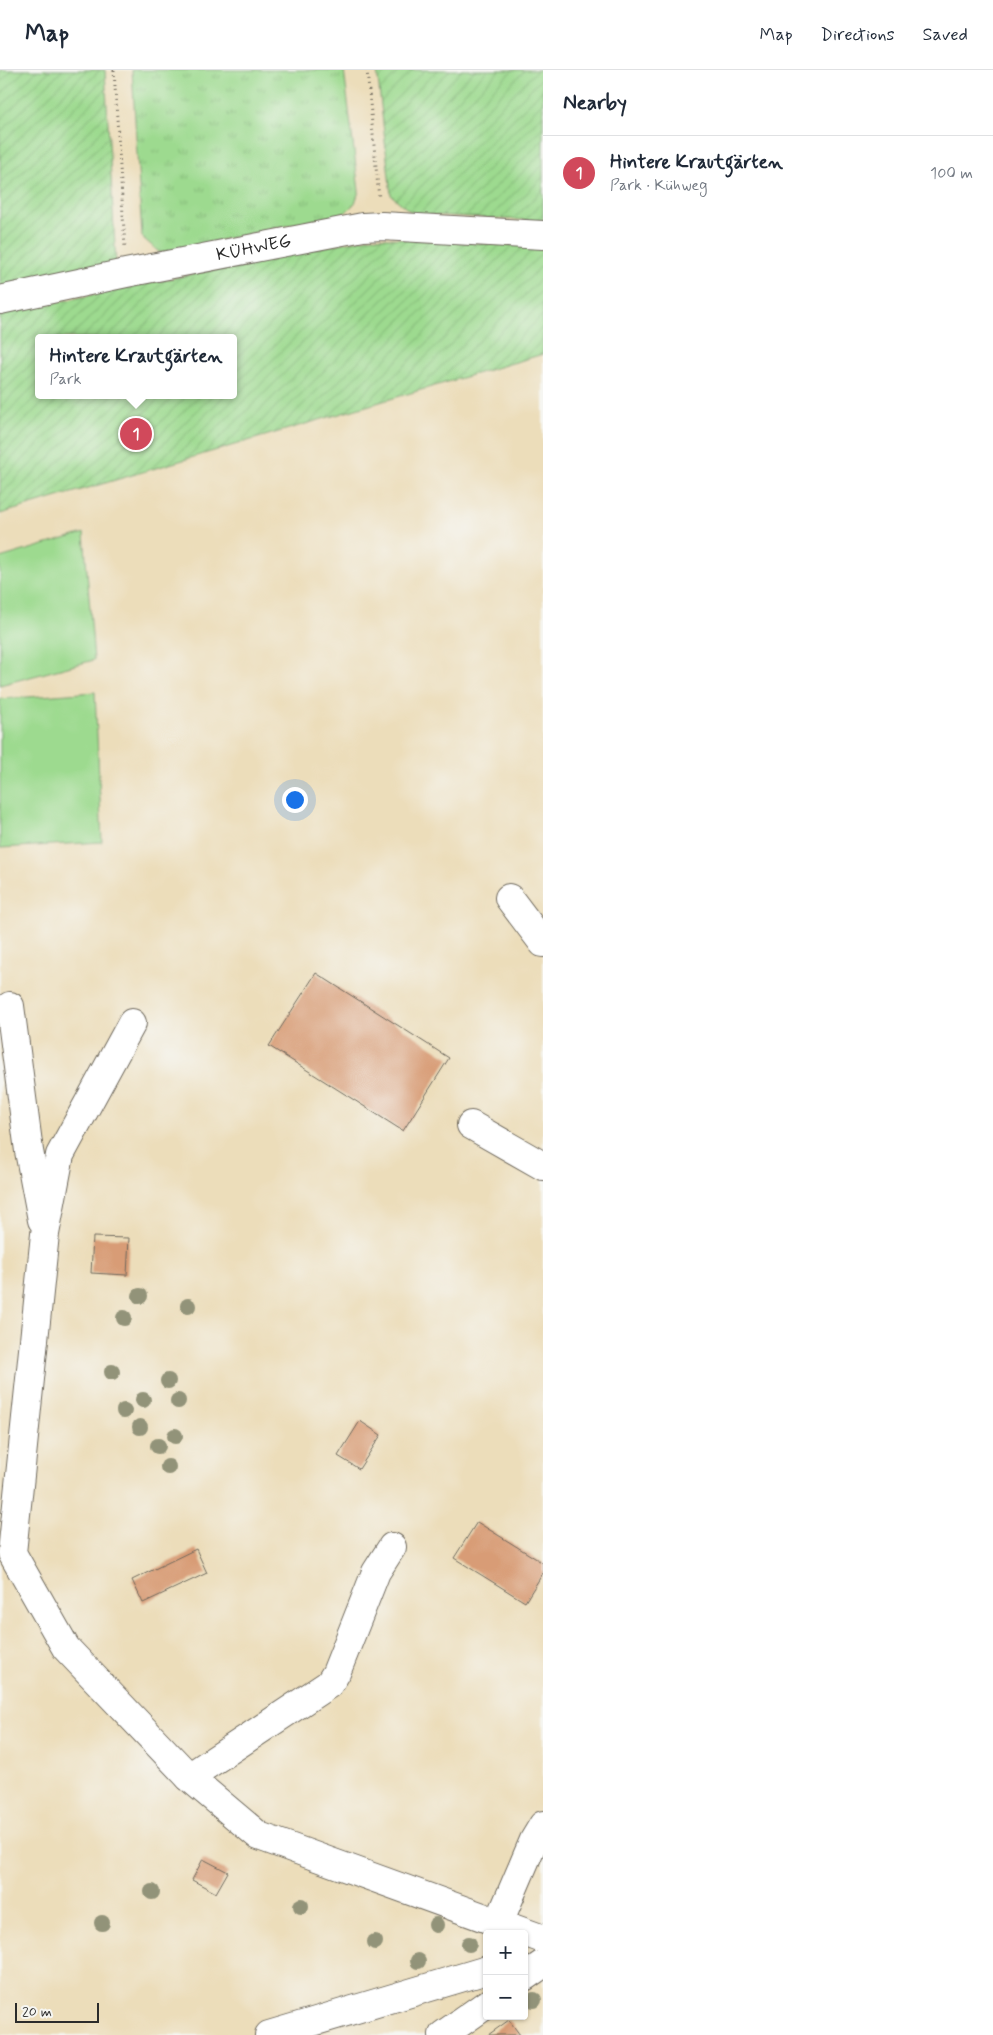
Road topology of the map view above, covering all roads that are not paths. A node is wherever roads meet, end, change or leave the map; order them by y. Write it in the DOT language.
graph roads {
  1 [pos="543,235"];
  2 [pos="0,300"];
  3 [pos="509,898"];
  4 [pos="543,943"];
  5 [pos="10,1006"];
  6 [pos="132,1023"];
  7 [pos="471,1125"];
  8 [pos="543,1166"];
  9 [pos="45,1234"];
  10 [pos="392,1547"];
  11 [pos="189,1777"];
  12 [pos="543,1825"];
  13 [pos="499,1922"];
  14 [pos="543,1939"];
  15 [pos="543,1954"];
  16 [pos="528,1959"];
  17 [pos="543,1964"];
  18 [pos="483,1971"];
  19 [pos="527,1975"];
  20 [pos="483,2007"];
  21 [pos="269,2035"];
  22 [pos="443,2035"];
  1 -- 2 [label="street, KÜHWEG"];
  3 -- 4 [label="street"];
  5 -- 9 [label="street"];
  6 -- 9 [label="street"];
  7 -- 8 [label="street"];
  9 -- 11 [label="street"];
  10 -- 11 [label="street"];
  11 -- 13 [label="street"];
  12 -- 13 [label="street"];
  13 -- 14 [label="street"];
  15 -- 16 [label="street"];
  17 -- 19 [label="street"];
  18 -- 21 [label="street"];
  20 -- 22 [label="street"];
}
